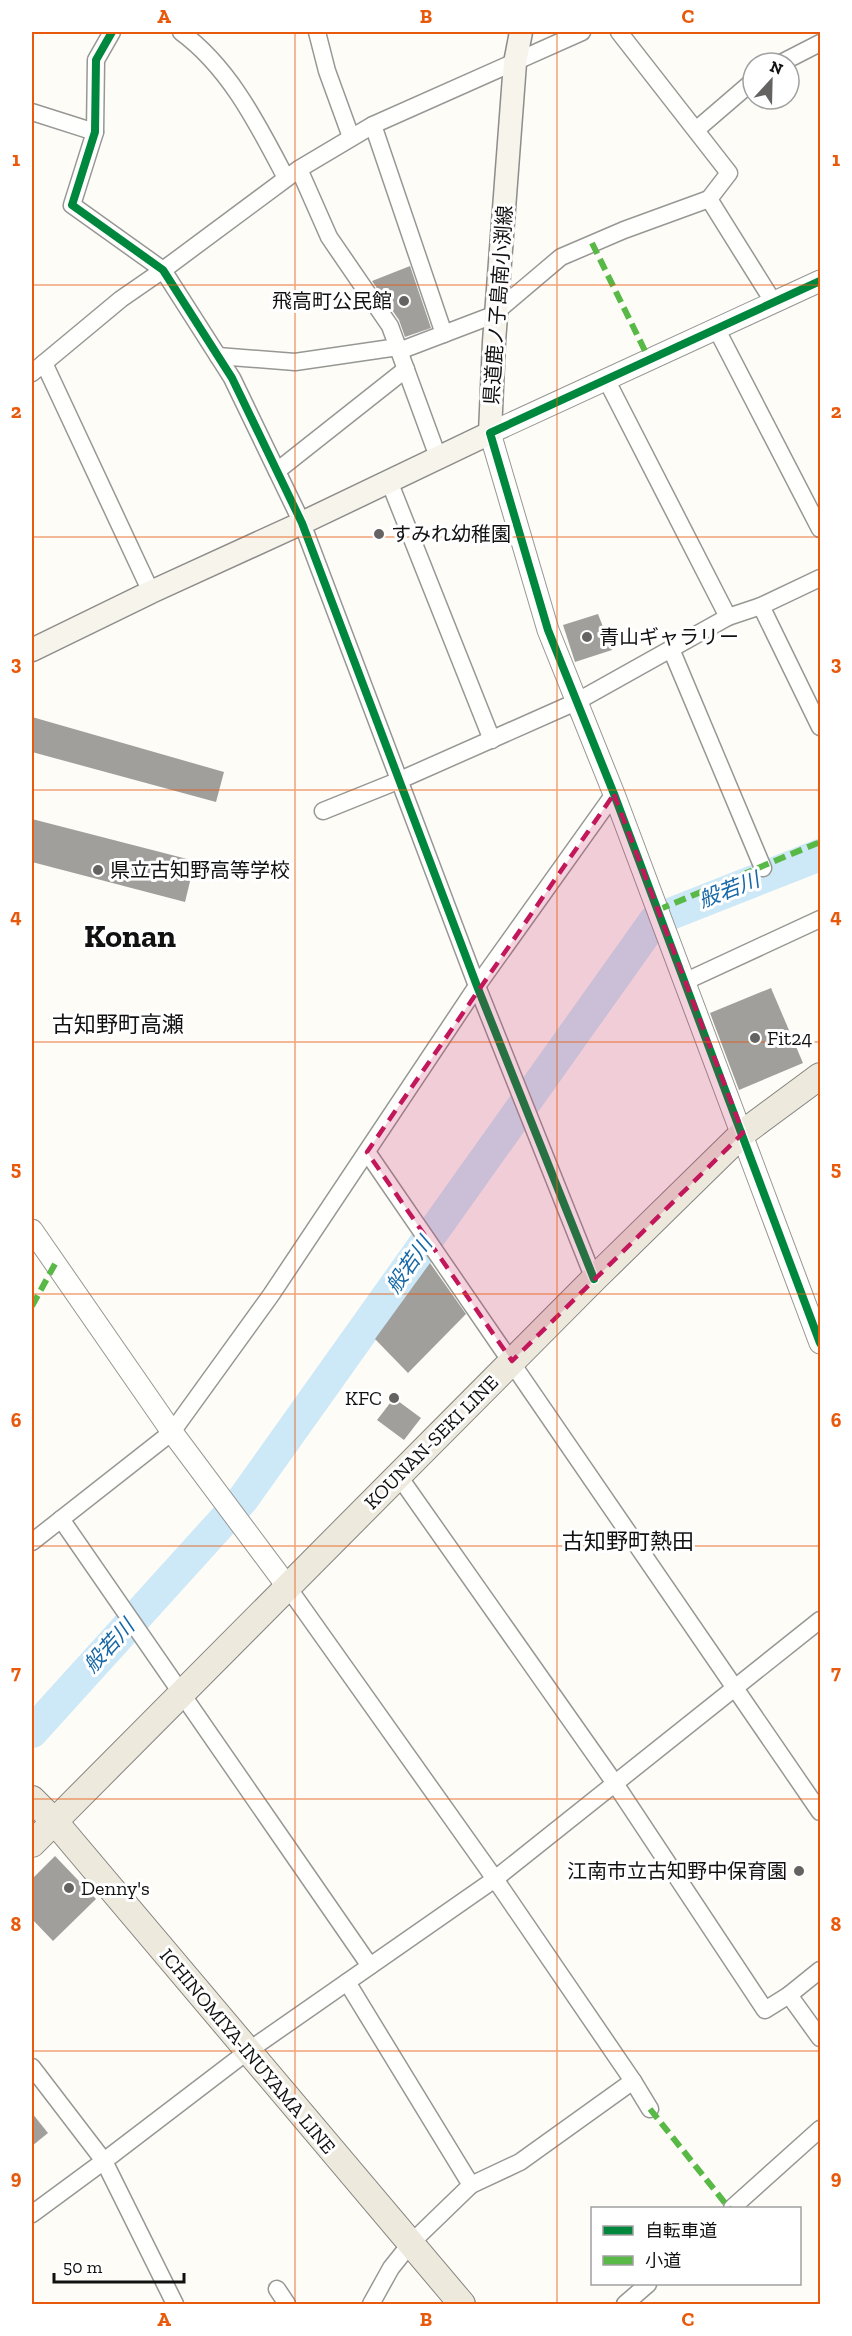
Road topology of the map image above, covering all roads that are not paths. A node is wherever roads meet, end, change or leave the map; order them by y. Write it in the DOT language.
graph roads {
  1 [pos="112,32"];
  2 [pos="181,32"];
  3 [pos="317,32"];
  4 [pos="521,32"];
  5 [pos="582,32"];
  6 [pos="619,32"];
  7 [pos="820,43"];
  8 [pos="801,53"];
  9 [pos="515,63"];
  10 [pos="741,91"];
  11 [pos="32,112"];
  12 [pos="373,125"];
  13 [pos="696,130"];
  14 [pos="95,132"];
  15 [pos="351,137"];
  16 [pos="292,173"];
  17 [pos="708,199"];
  18 [pos="163,270"];
  19 [pos="820,281"];
  20 [pos="774,303"];
  21 [pos="496,313"];
  22 [pos="716,328"];
  23 [pos="444,334"];
  24 [pos="398,349"];
  25 [pos="218,356"];
  26 [pos="38,368"];
  27 [pos="406,369"];
  28 [pos="606,379"];
  29 [pos="490,433"];
  30 [pos="438,457"];
  31 [pos="277,471"];
  32 [pos="389,481"];
  33 [pos="302,523"];
  34 [pos="820,528"];
  35 [pos="820,578"];
  36 [pos="151,592"];
  37 [pos="761,606"];
  38 [pos="728,617"];
  39 [pos="670,649"];
  40 [pos="32,650"];
  41 [pos="576,702"];
  42 [pos="820,727"];
  43 [pos="492,740"];
  44 [pos="400,780"];
  45 [pos="614,794"];
  46 [pos="322,811"];
  47 [pos="762,868"];
  48 [pos="820,919"];
  49 [pos="684,982"];
  50 [pos="477,986"];
  51 [pos="820,1076"];
  52 [pos="743,1133"];
  53 [pos="367,1152"];
  54 [pos="32,1230"];
  55 [pos="594,1279"];
  56 [pos="819,1335"];
  57 [pos="512,1361"];
  58 [pos="172,1432"];
  59 [pos="399,1475"];
  60 [pos="61,1519"];
  61 [pos="32,1542"];
  62 [pos="287,1587"];
  63 [pos="820,1620"];
  64 [pos="736,1687"];
  65 [pos="181,1694"];
  66 [pos="614,1782"];
  67 [pos="32,1799"];
  68 [pos="820,1812"];
  69 [pos="55,1822"];
  70 [pos="32,1844"];
  71 [pos="495,1879"];
  72 [pos="370,1966"];
  73 [pos="820,1970"];
  74 [pos="347,1982"];
  75 [pos="789,1995"];
  76 [pos="820,2038"];
  77 [pos="248,2050"];
  78 [pos="32,2067"];
  79 [pos="633,2081"];
  80 [pos="650,2109"];
  81 [pos="820,2129"];
  82 [pos="104,2161"];
  83 [pos="471,2185"];
  84 [pos="733,2207"];
  85 [pos="32,2214"];
  86 [pos="411,2243"];
  87 [pos="646,2285"];
  88 [pos="277,2289"];
  89 [pos="175,2304"];
  90 [pos="287,2304"];
  91 [pos="371,2304"];
  92 [pos="462,2304"];
  93 [pos="625,2304"];
  1 -- 14 [label="street"];
  2 -- 16 [label="street"];
  3 -- 15 [label="street"];
  4 -- 9 [label="main road, 県道鹿ノ子島南小渕線"];
  5 -- 9 [label="street"];
  6 -- 13 [label="street"];
  7 -- 8 [label="street"];
  9 -- 12 [label="street"];
  9 -- 21 [label="main road, 県道鹿ノ子島南小渕線"];
  10 -- 13 [label="street"];
  11 -- 14 [label="street"];
  12 -- 15 [label="street"];
  12 -- 23 [label="street"];
  13 -- 17 [label="street"];
  14 -- 18 [label="street"];
  15 -- 16 [label="street"];
  16 -- 18 [label="street"];
  16 -- 24 [label="street"];
  17 -- 20 [label="street"];
  17 -- 21 [label="street"];
  18 -- 25 [label="street"];
  18 -- 26 [label="street"];
  19 -- 20 [label="street"];
  20 -- 22 [label="street"];
  21 -- 23 [label="street"];
  21 -- 29 [label="main road, 県道鹿ノ子島南小渕線"];
  22 -- 28 [label="street"];
  22 -- 34 [label="street"];
  23 -- 24 [label="street"];
  24 -- 25 [label="street"];
  24 -- 27 [label="street"];
  25 -- 31 [label="street"];
  26 -- 36 [label="street"];
  27 -- 30 [label="street"];
  27 -- 31 [label="street"];
  28 -- 29 [label="street"];
  28 -- 38 [label="street"];
  29 -- 30 [label="main road, 県道鹿ノ子島南小渕線"];
  29 -- 41 [label="street"];
  30 -- 32 [label="main road, 県道鹿ノ子島南小渕線"];
  31 -- 33 [label="street"];
  32 -- 33 [label="main road, 県道鹿ノ子島南小渕線"];
  32 -- 43 [label="street"];
  33 -- 36 [label="main road, 県道鹿ノ子島南小渕線"];
  33 -- 44 [label="street"];
  35 -- 37 [label="street"];
  36 -- 40 [label="main road, 県道鹿ノ子島南小渕線"];
  37 -- 38 [label="street"];
  37 -- 42 [label="street"];
  38 -- 39 [label="street"];
  39 -- 41 [label="street"];
  39 -- 47 [label="street"];
  41 -- 43 [label="street"];
  41 -- 45 [label="street"];
  43 -- 44 [label="street"];
  44 -- 46 [label="street"];
  44 -- 50 [label="street"];
  45 -- 49 [label="street"];
  45 -- 50 [label="street"];
  48 -- 49 [label="street"];
  49 -- 52 [label="street"];
  50 -- 53 [label="street"];
  50 -- 55 [label="street"];
  51 -- 52 [label="main road, KOUNAN-SEKI LINE"];
  52 -- 55 [label="main road, KOUNAN-SEKI LINE"];
  52 -- 56 [label="street"];
  53 -- 57 [label="street"];
  53 -- 58 [label="street"];
  54 -- 58 [label="street"];
  55 -- 57 [label="main road, KOUNAN-SEKI LINE"];
  57 -- 59 [label="main road, KOUNAN-SEKI LINE"];
  57 -- 64 [label="street"];
  58 -- 60 [label="street"];
  58 -- 62 [label="street"];
  59 -- 62 [label="main road, KOUNAN-SEKI LINE"];
  59 -- 66 [label="street"];
  60 -- 61 [label="street"];
  60 -- 65 [label="street"];
  62 -- 65 [label="main road, KOUNAN-SEKI LINE"];
  62 -- 71 [label="street"];
  63 -- 64 [label="street"];
  64 -- 66 [label="street"];
  64 -- 68 [label="street"];
  65 -- 69 [label="main road, KOUNAN-SEKI LINE"];
  65 -- 72 [label="street"];
  66 -- 71 [label="street"];
  66 -- 75 [label="street"];
  67 -- 69 [label="main road, ICHINOMIYA-INUYAMA LINE"];
  69 -- 70 [label="main road, KOUNAN-SEKI LINE"];
  69 -- 77 [label="main road, ICHINOMIYA-INUYAMA LINE"];
  71 -- 72 [label="street"];
  71 -- 79 [label="street"];
  72 -- 74 [label="street"];
  73 -- 75 [label="street"];
  74 -- 77 [label="street"];
  74 -- 83 [label="street"];
  75 -- 76 [label="street"];
  77 -- 82 [label="street"];
  77 -- 86 [label="main road, ICHINOMIYA-INUYAMA LINE"];
  78 -- 82 [label="street"];
  79 -- 80 [label="street"];
  79 -- 83 [label="street"];
  81 -- 84 [label="street"];
  82 -- 85 [label="street"];
  82 -- 89 [label="street"];
  83 -- 86 [label="street"];
  86 -- 91 [label="street"];
  86 -- 92 [label="main road, ICHINOMIYA-INUYAMA LINE"];
  87 -- 93 [label="street"];
  88 -- 90 [label="street"];
}
